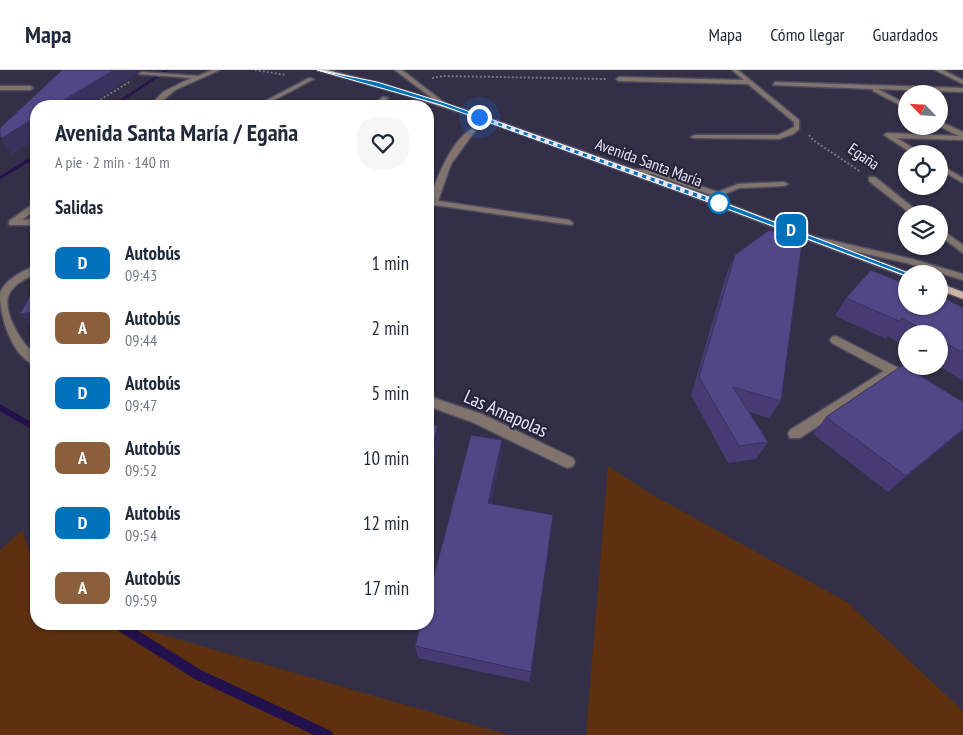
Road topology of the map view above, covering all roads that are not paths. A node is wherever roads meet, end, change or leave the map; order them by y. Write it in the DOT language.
graph roads {
  1 [pos="150,70"];
  2 [pos="217,70"];
  3 [pos="320,70"];
  4 [pos="398,70"];
  5 [pos="735,70"];
  6 [pos="938,70"];
  7 [pos="200,77"];
  8 [pos="312,79"];
  9 [pos="619,79"];
  10 [pos="748,82"];
  11 [pos="963,82"];
  12 [pos="775,84"];
  13 [pos="0,88"];
  14 [pos="30,88"];
  15 [pos="871,88"];
  16 [pos="963,90"];
  17 [pos="385,98"];
  18 [pos="158,100"];
  19 [pos="271,100"];
  20 [pos="382,100"];
  21 [pos="430,100"];
  22 [pos="434,101"];
  23 [pos="898,102"];
  24 [pos="443,104"];
  25 [pos="948,128"];
  26 [pos="472,130"];
  27 [pos="695,137"];
  28 [pos="963,137"];
  29 [pos="904,145"];
  30 [pos="630,171"];
  31 [pos="948,172"];
  32 [pos="872,179"];
  33 [pos="963,181"];
  34 [pos="784,184"];
  35 [pos="434,193"];
  36 [pos="717,194"];
  37 [pos="709,199"];
  38 [pos="434,204"];
  39 [pos="905,205"];
  40 [pos="30,210"];
  41 [pos="30,222"];
  42 [pos="569,222"];
  43 [pos="948,238"];
  44 [pos="816,240"];
  45 [pos="963,250"];
  46 [pos="898,271"];
  47 [pos="30,273"];
  48 [pos="963,277"];
  49 [pos="948,290"];
  50 [pos="963,296"];
  51 [pos="836,340"];
  52 [pos="30,356"];
  53 [pos="893,371"];
  54 [pos="920,385"];
  55 [pos="434,403"];
  56 [pos="794,434"];
  57 [pos="568,462"];
  1 -- 7 [label="street"];
  2 -- 7 [label="street"];
  3 -- 21 [label="main road, Avenida Santa María"];
  4 -- 24 [label="street"];
  5 -- 10 [label="street"];
  6 -- 11 [label="street"];
  7 -- 18 [label="street"];
  8 -- 19 [label="street"];
  9 -- 10 [label="street"];
  10 -- 27 [label="street"];
  12 -- 15 [label="street"];
  13 -- 14 [label="street"];
  15 -- 16 [label="street"];
  15 -- 23 [label="street"];
  17 -- 20 [label="street"];
  22 -- 24 [label="main road, Avenida Santa María"];
  24 -- 30 [label="main road, Avenida Santa María"];
  25 -- 28 [label="street"];
  26 -- 35 [label="street"];
  28 -- 29 [label="street"];
  30 -- 36 [label="street"];
  30 -- 37 [label="main road, Avenida Santa María"];
  31 -- 33 [label="street"];
  32 -- 39 [label="street, Egaña"];
  34 -- 36 [label="street"];
  36 -- 37 [label="street"];
  37 -- 44 [label="main road, Avenida Santa María"];
  38 -- 42 [label="street"];
  40 -- 41 [label="street"];
  43 -- 45 [label="street"];
  44 -- 46 [label="main road, Avenida Santa María"];
  44 -- 48 [label="street"];
  47 -- 52 [label="street"];
  49 -- 50 [label="main road"];
  51 -- 53 [label="street"];
  53 -- 54 [label="street"];
  53 -- 56 [label="street"];
  55 -- 57 [label="street, Las Amapolas"];
}
